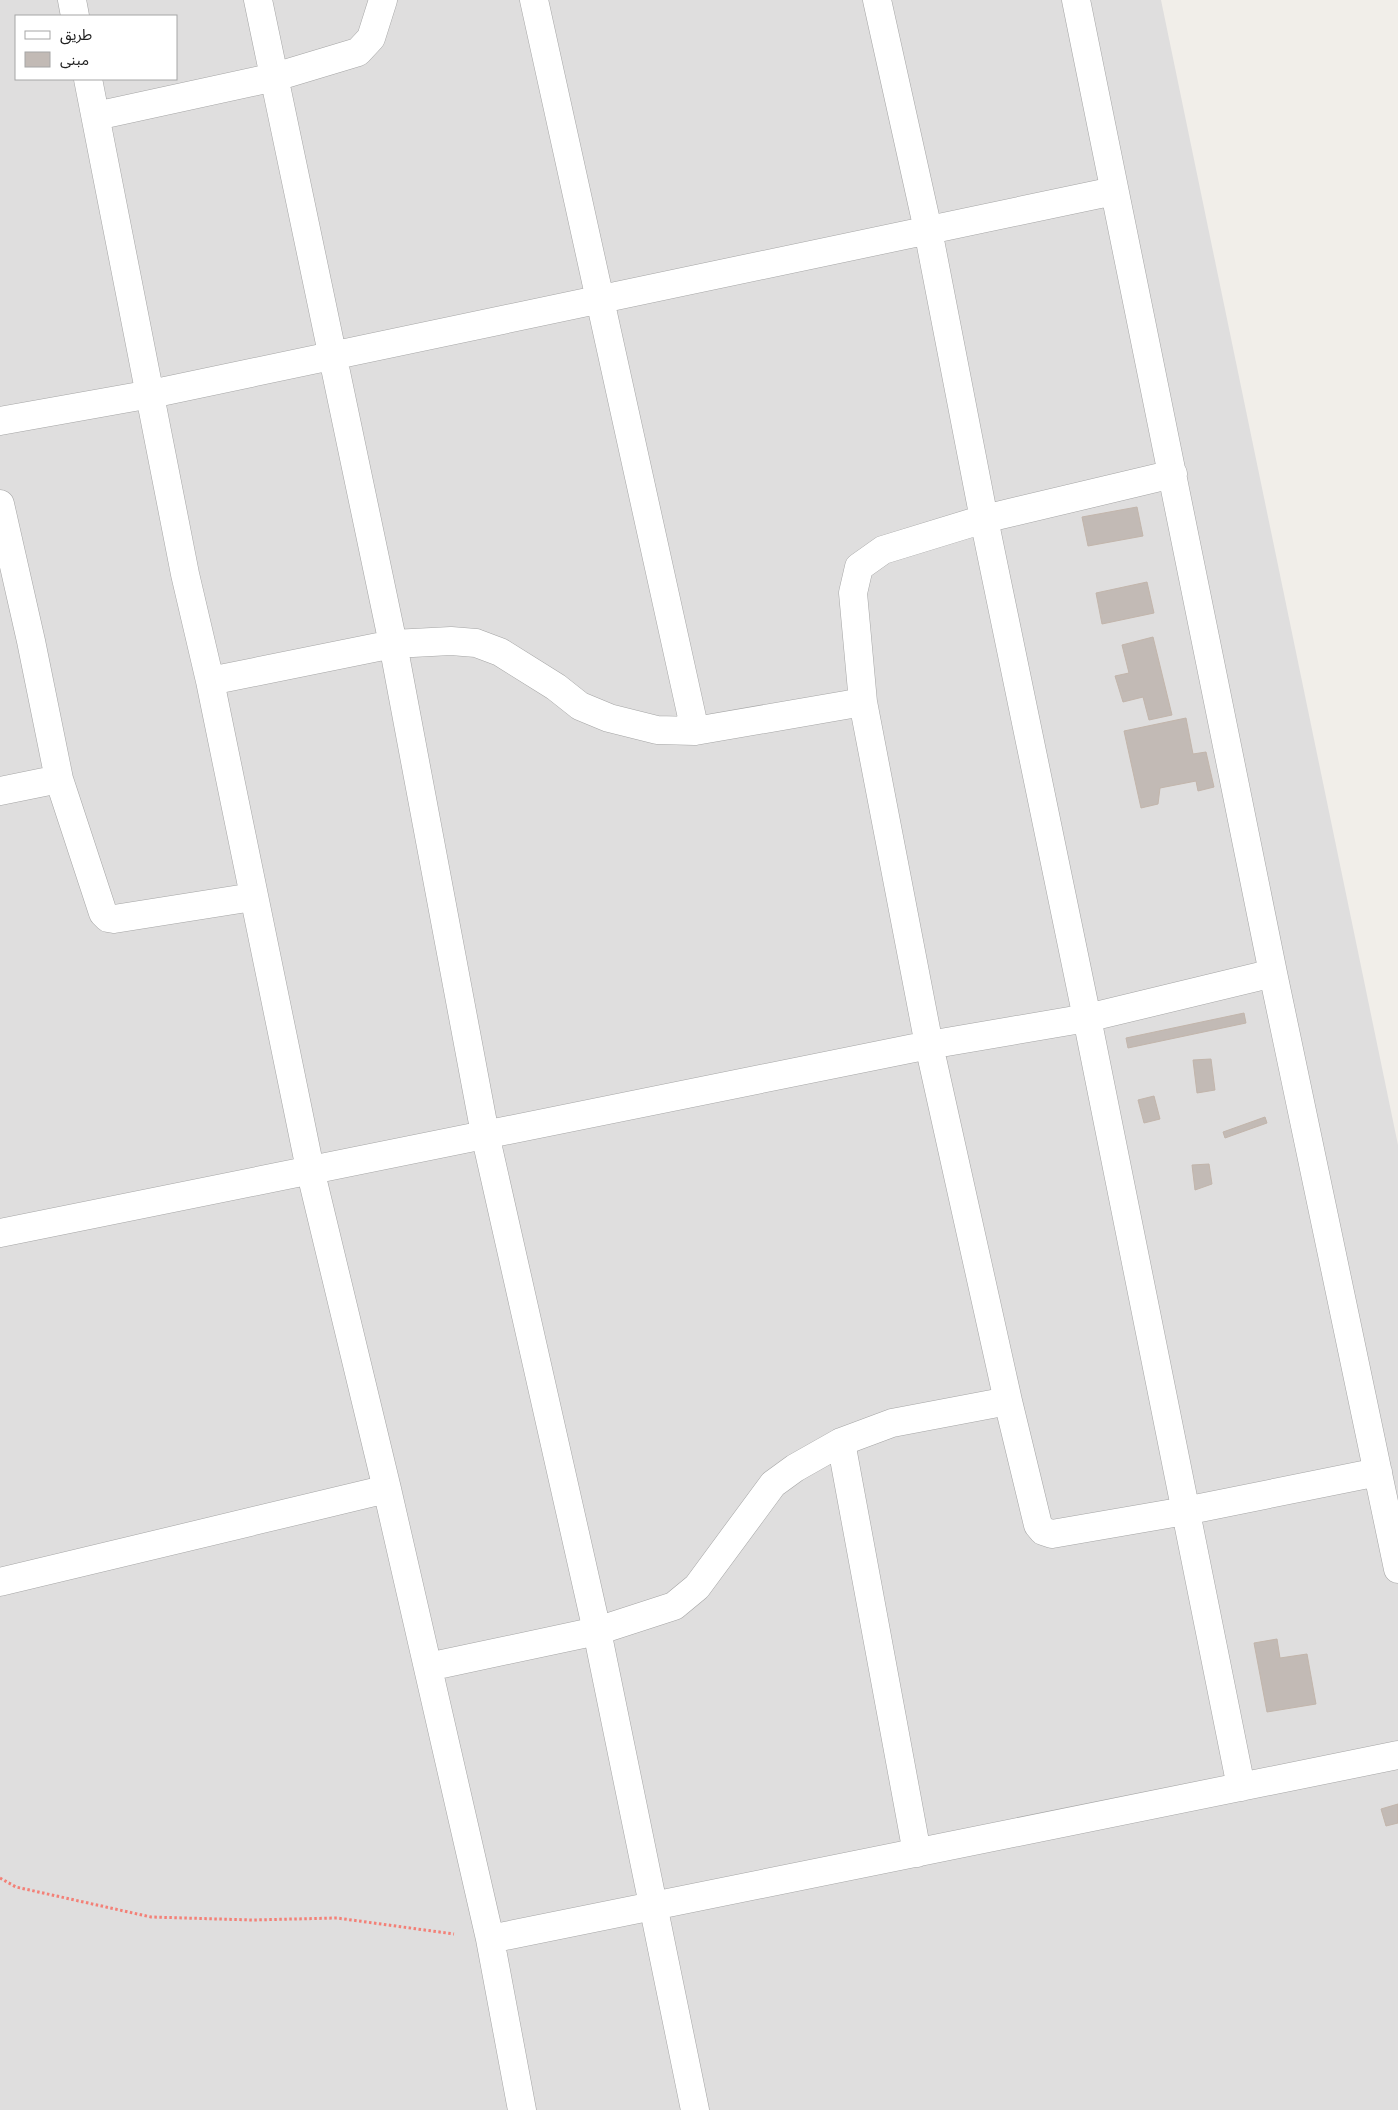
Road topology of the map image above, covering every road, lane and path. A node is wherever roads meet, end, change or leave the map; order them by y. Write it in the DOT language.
graph roads {
  1 [pos="72,0"];
  2 [pos="258,0"];
  3 [pos="383,0"];
  4 [pos="534,0"];
  5 [pos="877,0"];
  6 [pos="1076,0"];
  7 [pos="75,15"];
  8 [pos="275,77"];
  9 [pos="88,80"];
  10 [pos="96,116"];
  11 [pos="1114,191"];
  12 [pos="928,230"];
  13 [pos="601,299"];
  14 [pos="332,357"];
  15 [pos="151,394"];
  16 [pos="0,421"];
  17 [pos="1173,474"];
  18 [pos="0,504"];
  19 [pos="984,519"];
  20 [pos="393,644"];
  21 [pos="210,681"];
  22 [pos="863,702"];
  23 [pos="695,731"];
  24 [pos="59,779"];
  25 [pos="0,791"];
  26 [pos="253,897"];
  27 [pos="1273,973"];
  28 [pos="1087,1018"];
  29 [pos="930,1045"];
  30 [pos="486,1134"];
  31 [pos="310,1169"];
  32 [pos="0,1233"];
  33 [pos="1008,1401"];
  34 [pos="842,1442"];
  35 [pos="1378,1472"];
  36 [pos="387,1489"];
  37 [pos="1185,1511"];
  38 [pos="1398,1569"];
  39 [pos="0,1582"];
  40 [pos="597,1631"];
  41 [pos="428,1667"];
  42 [pos="1398,1755"];
  43 [pos="1241,1787"];
  44 [pos="917,1853"];
  45 [pos="0,1878"];
  46 [pos="654,1907"];
  47 [pos="490,1939"];
  48 [pos="522,2110"];
  49 [pos="695,2110"];
  1 -- 7 [label="street"];
  2 -- 8 [label="street"];
  3 -- 8 [label="street"];
  4 -- 13 [label="street"];
  5 -- 12 [label="street"];
  6 -- 11 [label="street"];
  8 -- 10 [label="street"];
  8 -- 14 [label="street"];
  9 -- 10 [label="street"];
  10 -- 15 [label="street"];
  11 -- 12 [label="street"];
  11 -- 17 [label="street"];
  12 -- 13 [label="street"];
  12 -- 19 [label="street"];
  13 -- 14 [label="street"];
  13 -- 23 [label="street"];
  14 -- 15 [label="street"];
  14 -- 20 [label="street"];
  15 -- 16 [label="street"];
  15 -- 21 [label="street"];
  17 -- 19 [label="street"];
  17 -- 27 [label="street"];
  18 -- 24 [label="street"];
  19 -- 22 [label="street"];
  19 -- 28 [label="street"];
  20 -- 21 [label="street"];
  20 -- 23 [label="street"];
  20 -- 30 [label="street"];
  21 -- 26 [label="street"];
  22 -- 23 [label="street"];
  22 -- 29 [label="street"];
  24 -- 25 [label="street"];
  24 -- 26 [label="street"];
  26 -- 31 [label="street"];
  27 -- 28 [label="street"];
  27 -- 35 [label="street"];
  28 -- 29 [label="street"];
  28 -- 37 [label="street"];
  29 -- 30 [label="street"];
  29 -- 33 [label="street"];
  30 -- 31 [label="street"];
  30 -- 40 [label="street"];
  31 -- 32 [label="street"];
  31 -- 36 [label="street"];
  33 -- 34 [label="street"];
  33 -- 37 [label="street"];
  34 -- 40 [label="street"];
  34 -- 44 [label="street"];
  35 -- 37 [label="street"];
  35 -- 38 [label="street"];
  36 -- 39 [label="street"];
  36 -- 41 [label="street"];
  37 -- 43 [label="street"];
  40 -- 41 [label="street"];
  40 -- 46 [label="street"];
  41 -- 47 [label="street"];
  42 -- 43 [label="street"];
  43 -- 44 [label="street"];
  44 -- 46 [label="street"];
  45 -- 47 [label="path"];
  46 -- 47 [label="street"];
  46 -- 49 [label="street"];
  47 -- 48 [label="street"];
}
